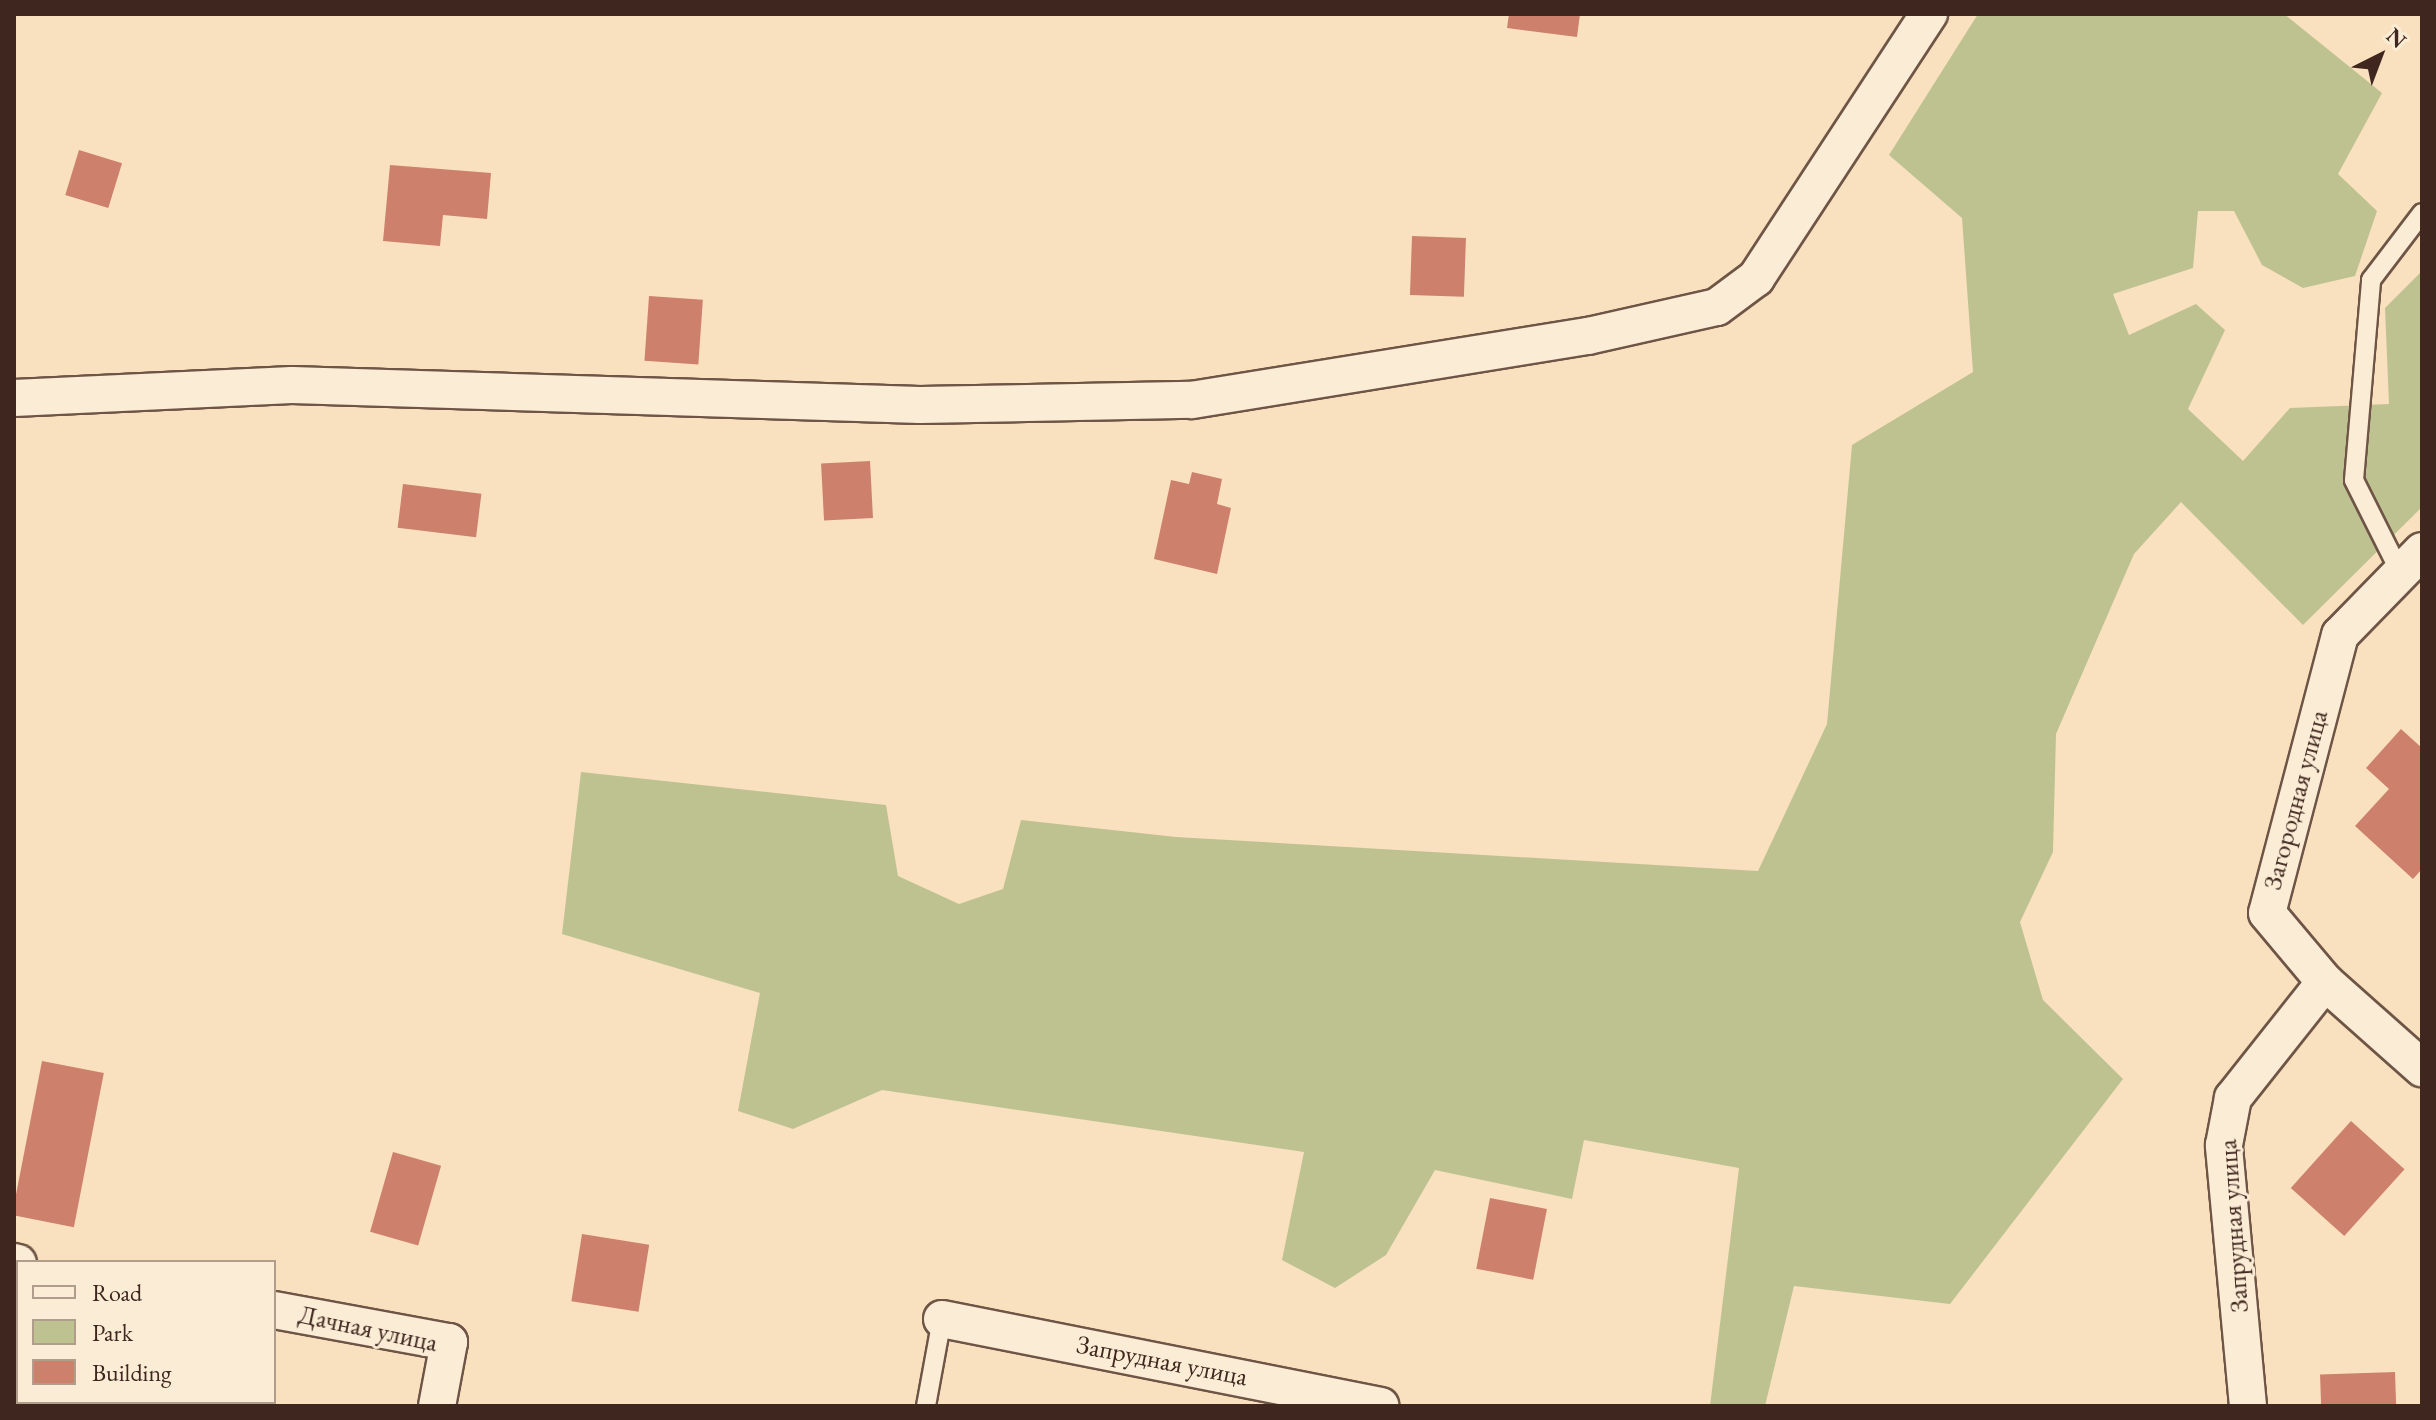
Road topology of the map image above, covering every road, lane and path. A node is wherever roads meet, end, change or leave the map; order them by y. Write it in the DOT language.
graph roads {
  1 [pos="1929,14"];
  2 [pos="2422,213"];
  3 [pos="14,398"];
  4 [pos="2411,562"];
  5 [pos="2325,982"];
  6 [pos="2422,1068"];
  7 [pos="276,1310"];
  8 [pos="942,1319"];
  9 [pos="1320,1399"];
  10 [pos="437,1406"];
  11 [pos="926,1406"];
  12 [pos="1380,1406"];
  13 [pos="2248,1406"];
  1 -- 3 [label="street"];
  2 -- 4 [label="lane"];
  4 -- 5 [label="street, Загородная улица"];
  5 -- 6 [label="street, Загородная улица"];
  5 -- 13 [label="street, Запрудная улица"];
  7 -- 10 [label="street, Дачная улица"];
  8 -- 9 [label="street, Запрудная улица"];
  8 -- 11 [label="lane"];
  9 -- 12 [label="street, Запрудная улица"];
}
